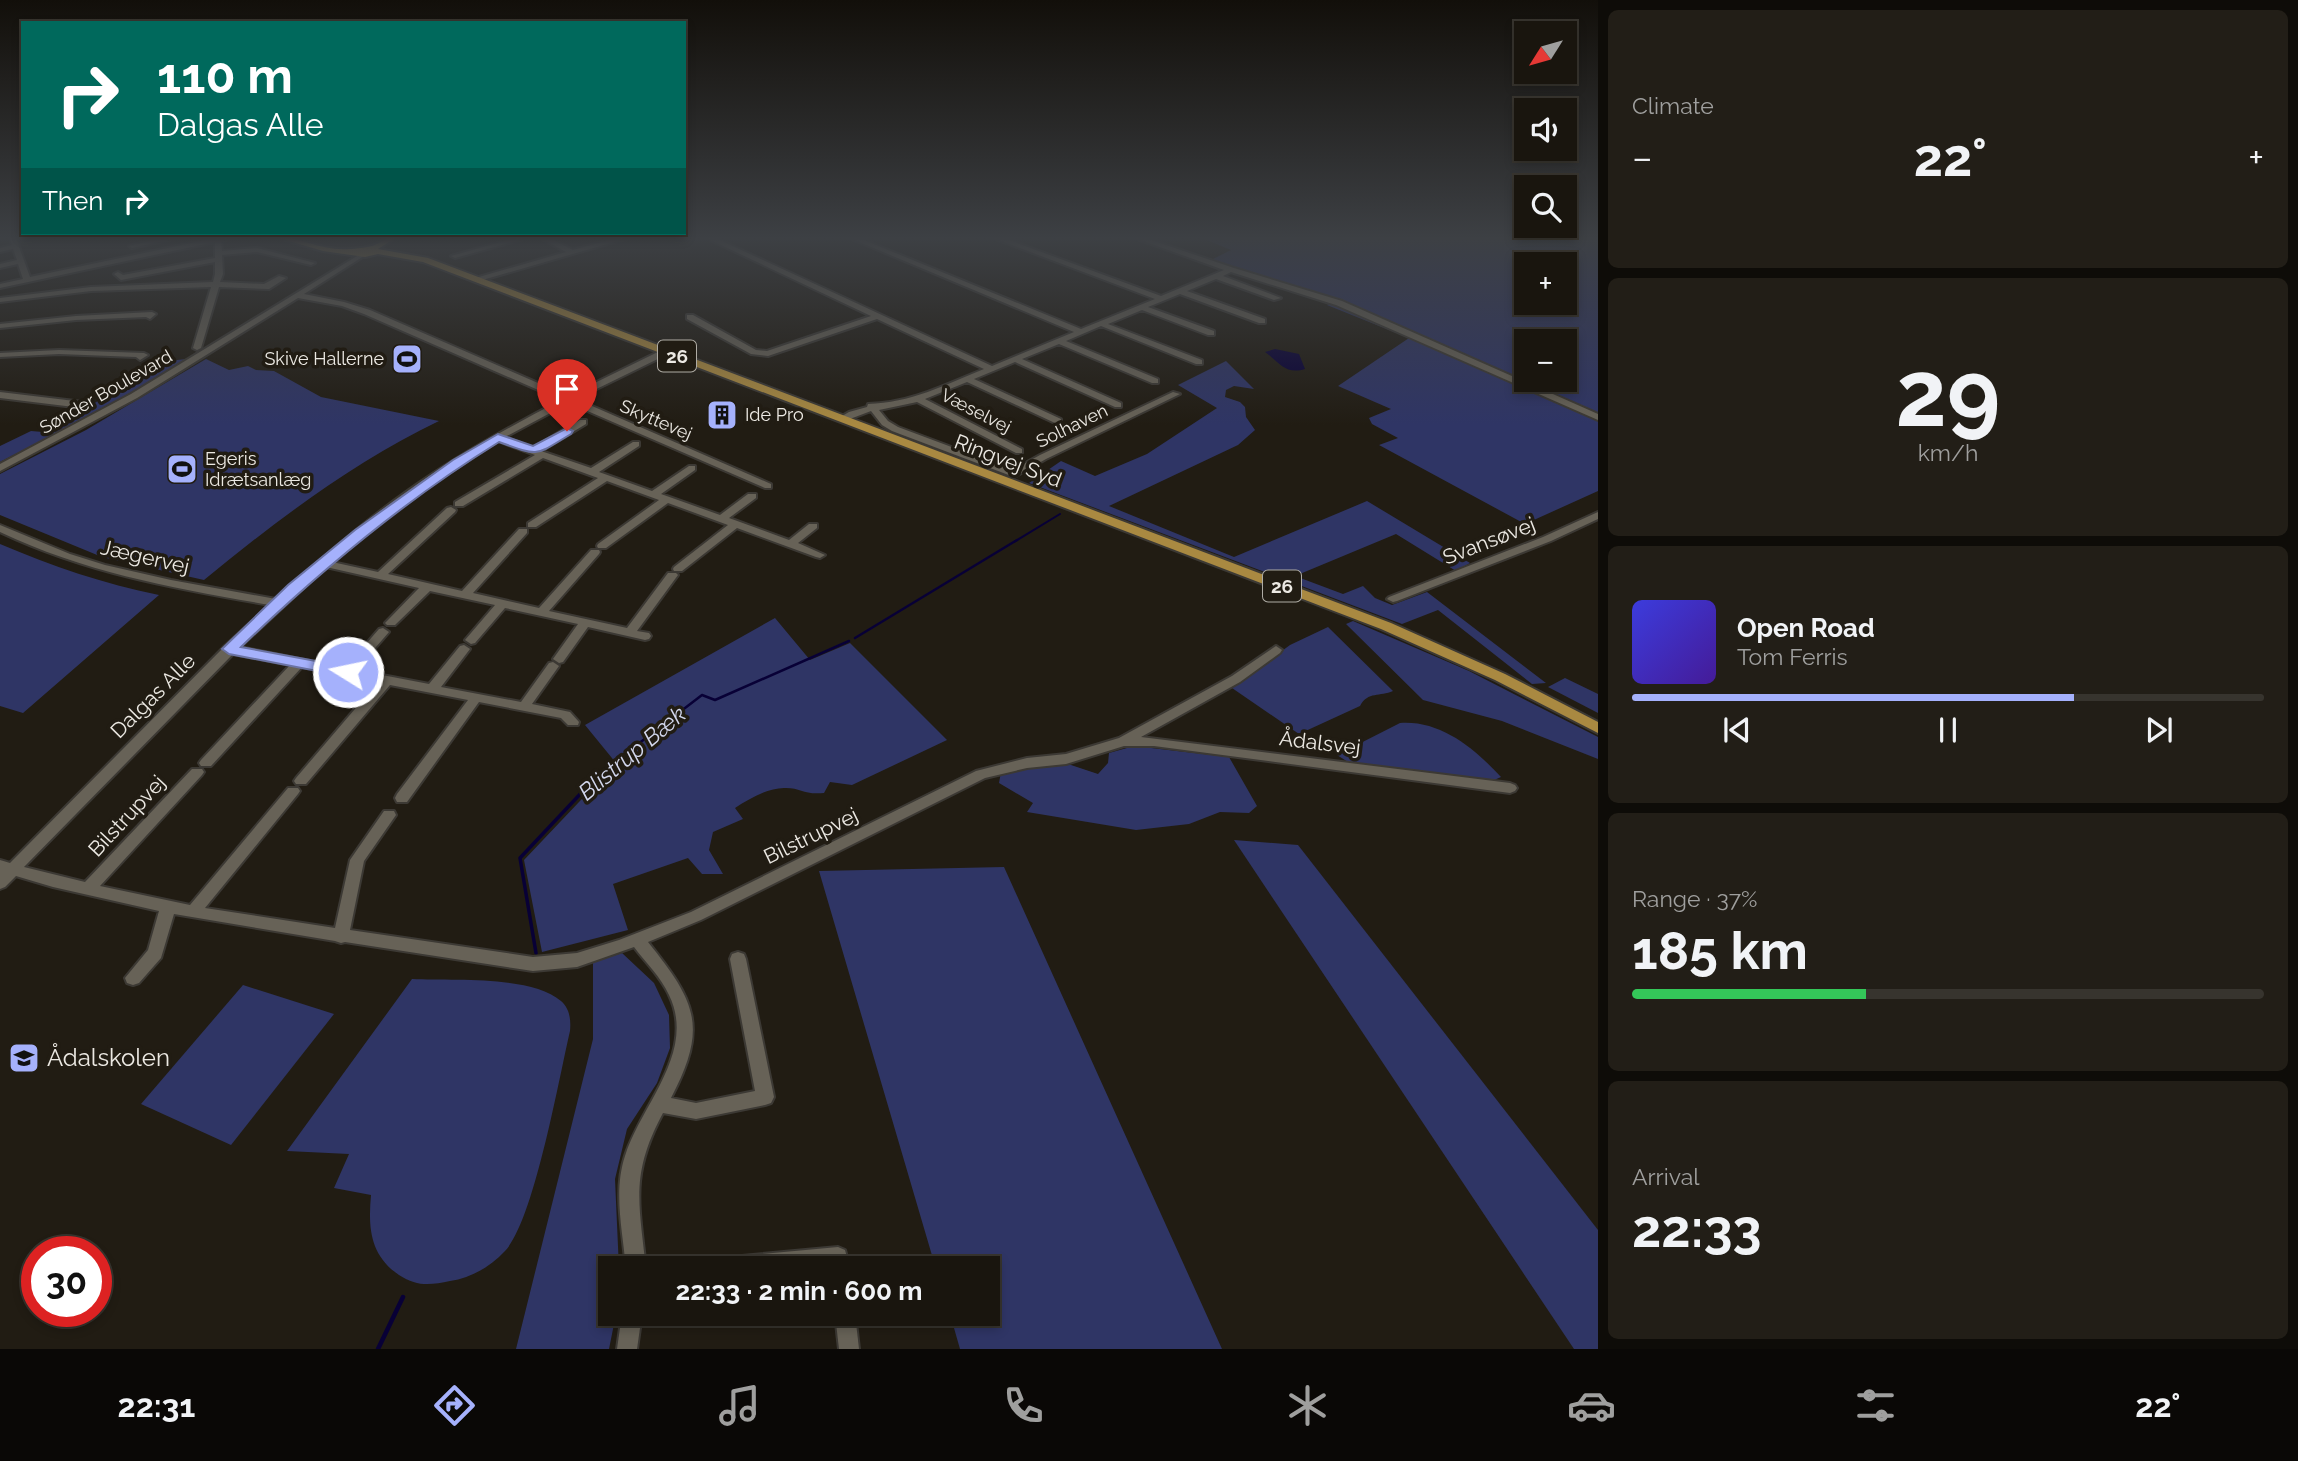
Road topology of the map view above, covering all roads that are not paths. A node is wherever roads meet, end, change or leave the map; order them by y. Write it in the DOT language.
graph roads {
  1 [pos="212,299"];
  2 [pos="290,299"];
  3 [pos="317,299"];
  4 [pos="528,299"];
  5 [pos="840,299"];
  6 [pos="1001,299"];
  7 [pos="1162,299"];
  8 [pos="1202,299"];
  9 [pos="1321,299"];
  10 [pos="1142,307"];
  11 [pos="877,316"];
  12 [pos="150,317"];
  13 [pos="690,317"];
  14 [pos="1262,321"];
  15 [pos="1102,324"];
  16 [pos="0,327"];
  17 [pos="1081,332"];
  18 [pos="1211,333"];
  19 [pos="1060,341"];
  20 [pos="197,348"];
  21 [pos="665,352"];
  22 [pos="0,355"];
  23 [pos="140,359"];
  24 [pos="1015,359"];
  25 [pos="1199,362"];
  26 [pos="992,369"];
  27 [pos="967,379"];
  28 [pos="1155,381"];
  29 [pos="1176,394"];
  30 [pos="0,395"];
  31 [pos="568,399"];
  32 [pos="918,399"];
  33 [pos="1118,405"];
  34 [pos="871,407"];
  35 [pos="78,408"];
  36 [pos="1598,417"];
  37 [pos="842,419"];
  38 [pos="1058,421"];
  39 [pos="583,422"];
  40 [pos="498,438"];
  41 [pos="636,444"];
  42 [pos="1019,451"];
  43 [pos="538,452"];
  44 [pos="0,468"];
  45 [pos="692,468"];
  46 [pos="592,472"];
  47 [pos="606,477"];
  48 [pos="768,486"];
  49 [pos="654,494"];
  50 [pos="752,496"];
  51 [pos="667,499"];
  52 [pos="455,507"];
  53 [pos="1598,515"];
  54 [pos="722,519"];
  55 [pos="736,524"];
  56 [pos="813,526"];
  57 [pos="527,528"];
  58 [pos="3,532"];
  59 [pos="792,544"];
  60 [pos="598,549"];
  61 [pos="820,555"];
  62 [pos="323,563"];
  63 [pos="380,576"];
  64 [pos="427,587"];
  65 [pos="465,595"];
  66 [pos="1393,599"];
  67 [pos="277,603"];
  68 [pos="502,604"];
  69 [pos="542,612"];
  70 [pos="586,622"];
  71 [pos="630,632"];
  72 [pos="645,636"];
  73 [pos="229,649"];
  74 [pos="1276,650"];
  75 [pos="299,663"];
  76 [pos="348,672"];
  77 [pos="387,680"];
  78 [pos="432,689"];
  79 [pos="476,698"];
  80 [pos="524,707"];
  81 [pos="573,722"];
  82 [pos="1598,728"];
  83 [pos="1125,741"];
  84 [pos="1510,788"];
  85 [pos="402,798"];
  86 [pos="389,815"];
  87 [pos="6,867"];
  88 [pos="0,883"];
  89 [pos="88,888"];
  90 [pos="167,906"];
  91 [pos="193,912"];
  92 [pos="341,937"];
  93 [pos="637,939"];
  94 [pos="738,959"];
  95 [pos="133,978"];
  96 [pos="660,1104"];
  97 [pos="634,1256"];
  98 [pos="630,1326"];
  99 [pos="846,1326"];
  100 [pos="627,1349"];
  101 [pos="849,1349"];
  1 -- 20 [label="street"];
  2 -- 44 [label="street, Sønder Boulevard"];
  3 -- 31 [label="street, Skyttevej"];
  4 -- 21 [label="main road, Ringvej Syd / 26"];
  5 -- 11 [label="street"];
  6 -- 17 [label="street"];
  7 -- 10 [label="street, Væselvej"];
  8 -- 14 [label="street"];
  9 -- 36 [label="street"];
  10 -- 15 [label="street, Væselvej"];
  10 -- 18 [label="street"];
  11 -- 13 [label="street"];
  11 -- 26 [label="street"];
  12 -- 16 [label="street"];
  15 -- 17 [label="street, Væselvej"];
  15 -- 25 [label="street"];
  17 -- 19 [label="street, Væselvej"];
  19 -- 24 [label="street, Væselvej"];
  19 -- 28 [label="street"];
  21 -- 31 [label="street, Dalgas Alle"];
  21 -- 37 [label="main road, Ringvej Syd / 26"];
  22 -- 23 [label="street"];
  24 -- 26 [label="street, Væselvej"];
  24 -- 33 [label="street"];
  26 -- 27 [label="street, Væselvej"];
  27 -- 32 [label="street, Væselvej"];
  27 -- 38 [label="street, Væselvej"];
  29 -- 34 [label="street, Solhaven"];
  30 -- 35 [label="street"];
  31 -- 40 [label="street, Dalgas Alle"];
  31 -- 48 [label="street, Skyttevej"];
  32 -- 34 [label="street, Væselvej"];
  32 -- 42 [label="street, Væselvej"];
  34 -- 37 [label="street, Væselvej"];
  37 -- 82 [label="main road, Ringvej Syd / 26"];
  39 -- 43 [label="street"];
  40 -- 43 [label="street"];
  40 -- 62 [label="street, Dalgas Alle"];
  41 -- 46 [label="street"];
  43 -- 46 [label="street"];
  43 -- 52 [label="street"];
  45 -- 49 [label="street"];
  46 -- 47 [label="street"];
  47 -- 49 [label="street"];
  47 -- 57 [label="street"];
  49 -- 51 [label="street"];
  50 -- 54 [label="street"];
  51 -- 54 [label="street"];
  51 -- 60 [label="street"];
  52 -- 63 [label="street"];
  53 -- 66 [label="street, Svansøvej"];
  54 -- 55 [label="street"];
  55 -- 59 [label="street"];
  55 -- 71 [label="street"];
  56 -- 59 [label="street"];
  57 -- 65 [label="street"];
  58 -- 67 [label="street, Jægervej"];
  59 -- 61 [label="street"];
  60 -- 69 [label="street"];
  62 -- 63 [label="street"];
  62 -- 67 [label="street, Dalgas Alle"];
  63 -- 64 [label="street"];
  64 -- 65 [label="street"];
  64 -- 76 [label="street"];
  65 -- 68 [label="street"];
  67 -- 73 [label="street, Dalgas Alle"];
  68 -- 69 [label="street"];
  68 -- 78 [label="street"];
  69 -- 70 [label="street"];
  70 -- 71 [label="street"];
  70 -- 80 [label="street"];
  71 -- 72 [label="street"];
  73 -- 75 [label="street"];
  73 -- 87 [label="street, Dalgas Alle"];
  74 -- 83 [label="street, Bilstrupvej"];
  75 -- 76 [label="street"];
  75 -- 89 [label="street, Bilstrupvej"];
  76 -- 77 [label="street"];
  77 -- 78 [label="street"];
  77 -- 91 [label="street"];
  78 -- 79 [label="street"];
  79 -- 80 [label="street"];
  79 -- 85 [label="street"];
  80 -- 81 [label="street"];
  83 -- 84 [label="street, Ådalsvej"];
  83 -- 93 [label="street, Bilstrupvej"];
  86 -- 92 [label="street"];
  87 -- 88 [label="street, Dalgas Alle"];
  87 -- 89 [label="street, Bilstrupvej"];
  89 -- 90 [label="street, Bilstrupvej"];
  90 -- 91 [label="street, Bilstrupvej"];
  90 -- 95 [label="street"];
  91 -- 92 [label="street, Bilstrupvej"];
  92 -- 93 [label="street, Bilstrupvej"];
  93 -- 96 [label="street"];
  94 -- 96 [label="street"];
  96 -- 97 [label="street"];
  98 -- 100 [label="street"];
  99 -- 101 [label="street"];
}
